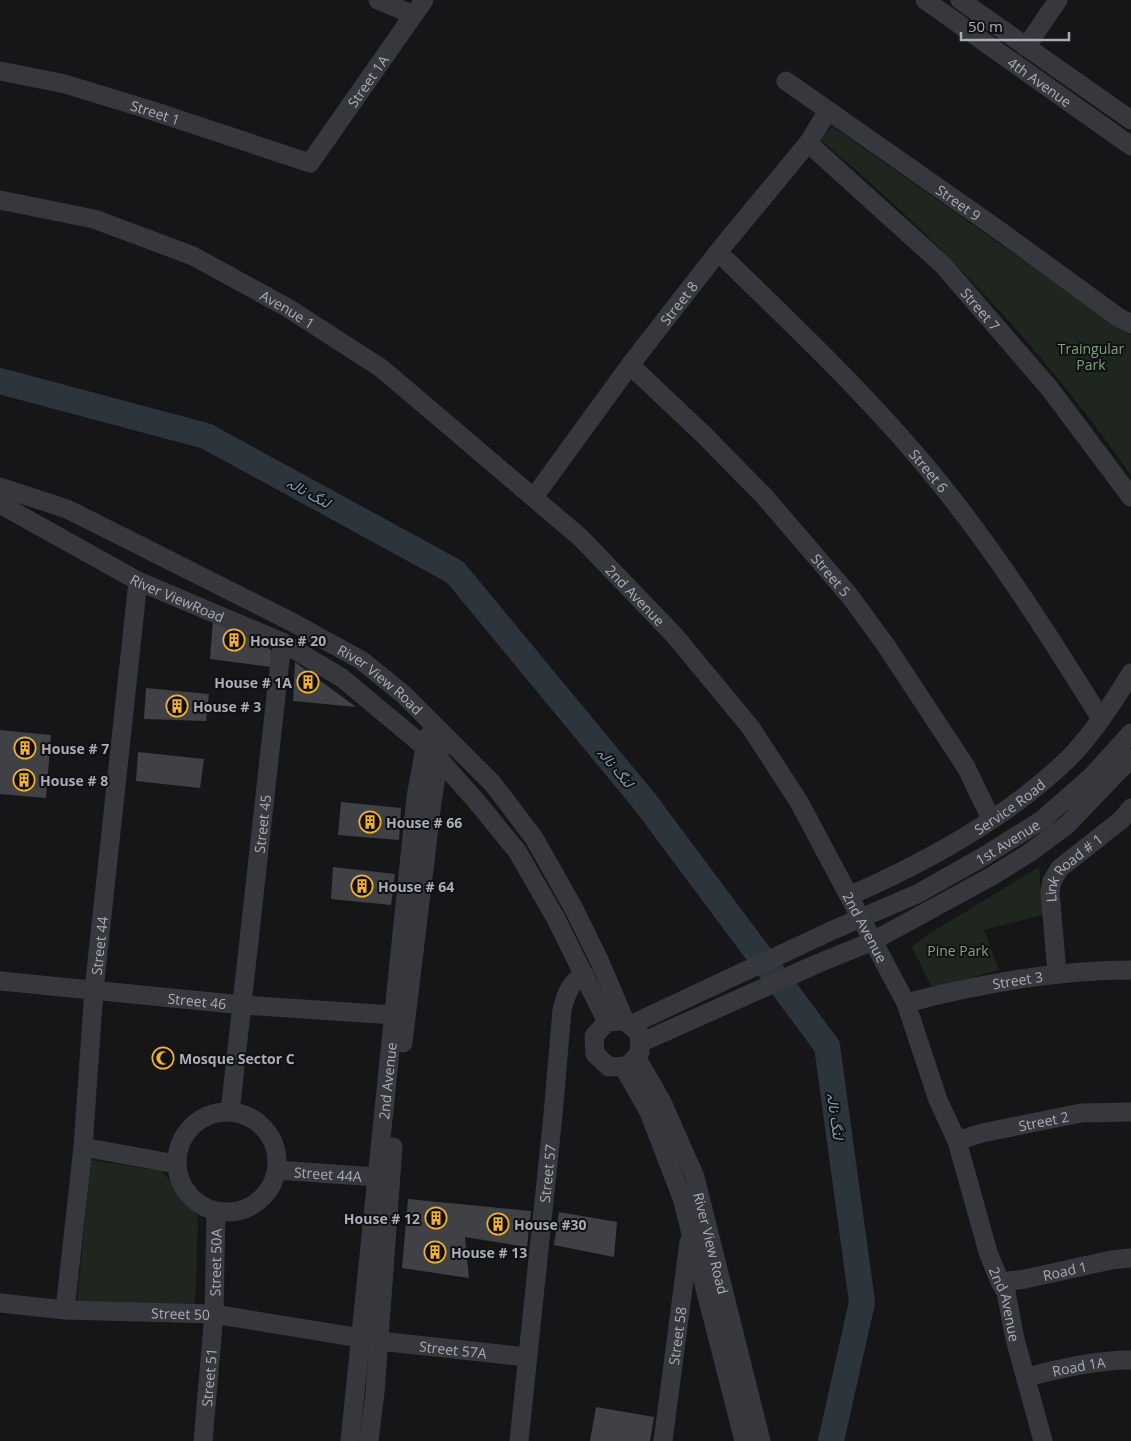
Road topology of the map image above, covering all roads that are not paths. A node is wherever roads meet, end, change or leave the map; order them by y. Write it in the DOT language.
graph roads {
  1 [pos="378,0"];
  2 [pos="925,0"];
  3 [pos="960,0"];
  4 [pos="1058,0"];
  5 [pos="419,7"];
  6 [pos="1026,47"];
  7 [pos="0,72"];
  8 [pos="786,81"];
  9 [pos="828,110"];
  10 [pos="1131,120"];
  11 [pos="808,143"];
  12 [pos="1131,146"];
  13 [pos="310,163"];
  14 [pos="0,200"];
  15 [pos="718,252"];
  16 [pos="1131,324"];
  17 [pos="630,365"];
  18 [pos="534,497"];
  19 [pos="1131,497"];
  20 [pos="1,503"];
  21 [pos="138,582"];
  22 [pos="282,642"];
  23 [pos="1131,673"];
  24 [pos="1101,719"];
  25 [pos="431,721"];
  26 [pos="1131,733"];
  27 [pos="444,735"];
  28 [pos="432,753"];
  29 [pos="1131,758"];
  30 [pos="1131,808"];
  31 [pos="991,819"];
  32 [pos="1122,825"];
  33 [pos="849,896"];
  34 [pos="862,918"];
  35 [pos="873,941"];
  36 [pos="1131,970"];
  37 [pos="1057,973"];
  38 [pos="584,974"];
  39 [pos="0,981"];
  40 [pos="94,990"];
  41 [pos="906,1003"];
  42 [pos="243,1005"];
  43 [pos="394,1015"];
  44 [pos="633,1021"];
  45 [pos="607,1022"];
  46 [pos="638,1050"];
  47 [pos="230,1112"];
  48 [pos="1131,1112"];
  49 [pos="957,1141"];
  50 [pos="83,1147"];
  51 [pos="176,1164"];
  52 [pos="277,1170"];
  53 [pos="385,1178"];
  54 [pos="216,1211"];
  55 [pos="690,1231"];
  56 [pos="1131,1258"];
  57 [pos="1000,1282"];
  58 [pos="0,1303"];
  59 [pos="65,1310"];
  60 [pos="214,1314"];
  61 [pos="359,1337"];
  62 [pos="379,1340"];
  63 [pos="527,1357"];
  64 [pos="1131,1360"];
  65 [pos="1026,1377"];
  66 [pos="204,1441"];
  67 [pos="350,1441"];
  68 [pos="369,1441"];
  69 [pos="519,1441"];
  70 [pos="664,1441"];
  71 [pos="744,1441"];
  72 [pos="761,1441"];
  73 [pos="1043,1441"];
  1 -- 5 [label="street"];
  2 -- 12 [label="street, 4th Avenue"];
  3 -- 6 [label="street, 4th Avenue"];
  4 -- 6 [label="street"];
  5 -- 13 [label="street, Street 1A"];
  6 -- 10 [label="street, 4th Avenue"];
  7 -- 13 [label="street, Street 1"];
  8 -- 9 [label="street, Street 9"];
  9 -- 11 [label="street, Street 8"];
  9 -- 16 [label="street, Street 9"];
  11 -- 15 [label="street, Street 8"];
  11 -- 19 [label="street, Street 7"];
  14 -- 18 [label="street, Avenue 1"];
  15 -- 17 [label="street, Street 8"];
  15 -- 24 [label="street, Street 6"];
  17 -- 18 [label="street, Street 8"];
  17 -- 31 [label="street, Street 5"];
  18 -- 33 [label="street, 2nd Avenue"];
  20 -- 21 [label="street, River ViewRoad"];
  20 -- 25 [label="street, River View Road"];
  21 -- 22 [label="street, River ViewRoad"];
  21 -- 40 [label="street, Street 44"];
  22 -- 28 [label="street, River ViewRoad"];
  22 -- 42 [label="street, Street 45"];
  23 -- 24 [label="street, Service Road"];
  24 -- 31 [label="street, Service Road"];
  25 -- 27 [label="street, River View Road"];
  25 -- 28 [label="street, 2nd Avenue"];
  26 -- 34 [label="street, 1st Avenue"];
  27 -- 28 [label="street, 2nd Avenue"];
  27 -- 44 [label="street, River View Road"];
  28 -- 38 [label="street"];
  28 -- 43 [label="street, 2nd Avenue"];
  28 -- 53 [label="street, 2nd Avenue"];
  29 -- 35 [label="street, 1st Avenue"];
  30 -- 32 [label="street, Link Road # 1"];
  31 -- 33 [label="street, Service Road"];
  32 -- 37 [label="street, Link Road # 1"];
  33 -- 34 [label="street, 2nd Avenue"];
  34 -- 35 [label="street, 2nd Avenue"];
  34 -- 44 [label="street, 1st Avenue"];
  35 -- 41 [label="street, 2nd Avenue"];
  35 -- 46 [label="street, 1st Avenue"];
  36 -- 37 [label="street, Street 3"];
  37 -- 41 [label="street, Street 3"];
  38 -- 45 [label="street"];
  38 -- 63 [label="street, Street 57"];
  39 -- 40 [label="street, Street 46"];
  40 -- 42 [label="street, Street 46"];
  40 -- 50 [label="street, Street 44"];
  41 -- 49 [label="street, 2nd Avenue"];
  42 -- 43 [label="street, Street 46"];
  42 -- 47 [label="street"];
  43 -- 53 [label="street, 2nd Avenue"];
  44 -- 45 [label="street"];
  44 -- 46 [label="street"];
  45 -- 46 [label="street"];
  46 -- 55 [label="street, River View Road"];
  46 -- 72 [label="street, River View Road"];
  47 -- 51 [label="street"];
  47 -- 52 [label="street"];
  48 -- 49 [label="street, Street 2"];
  49 -- 57 [label="street, 2nd Avenue"];
  50 -- 51 [label="street"];
  50 -- 59 [label="street, Street 44"];
  51 -- 54 [label="street"];
  52 -- 53 [label="street, Street 44A"];
  52 -- 54 [label="street"];
  53 -- 61 [label="street, 2nd Avenue"];
  53 -- 62 [label="street, 2nd Avenue"];
  54 -- 60 [label="street, Street 50A"];
  55 -- 70 [label="street, Street 58"];
  55 -- 71 [label="street, River View Road"];
  56 -- 57 [label="street, Road 1"];
  57 -- 65 [label="street, 2nd Avenue"];
  58 -- 59 [label="street, Street 50"];
  59 -- 60 [label="street, Street 50"];
  60 -- 61 [label="street, Street 50"];
  60 -- 66 [label="street, Street 51"];
  61 -- 62 [label="street, Street 50"];
  61 -- 67 [label="street, 2nd Avenue"];
  62 -- 63 [label="street, Street 57A"];
  62 -- 68 [label="street, 2nd Avenue"];
  63 -- 69 [label="street, Street 57"];
  64 -- 65 [label="street, Road 1A"];
  65 -- 73 [label="street, 2nd Avenue"];
}
